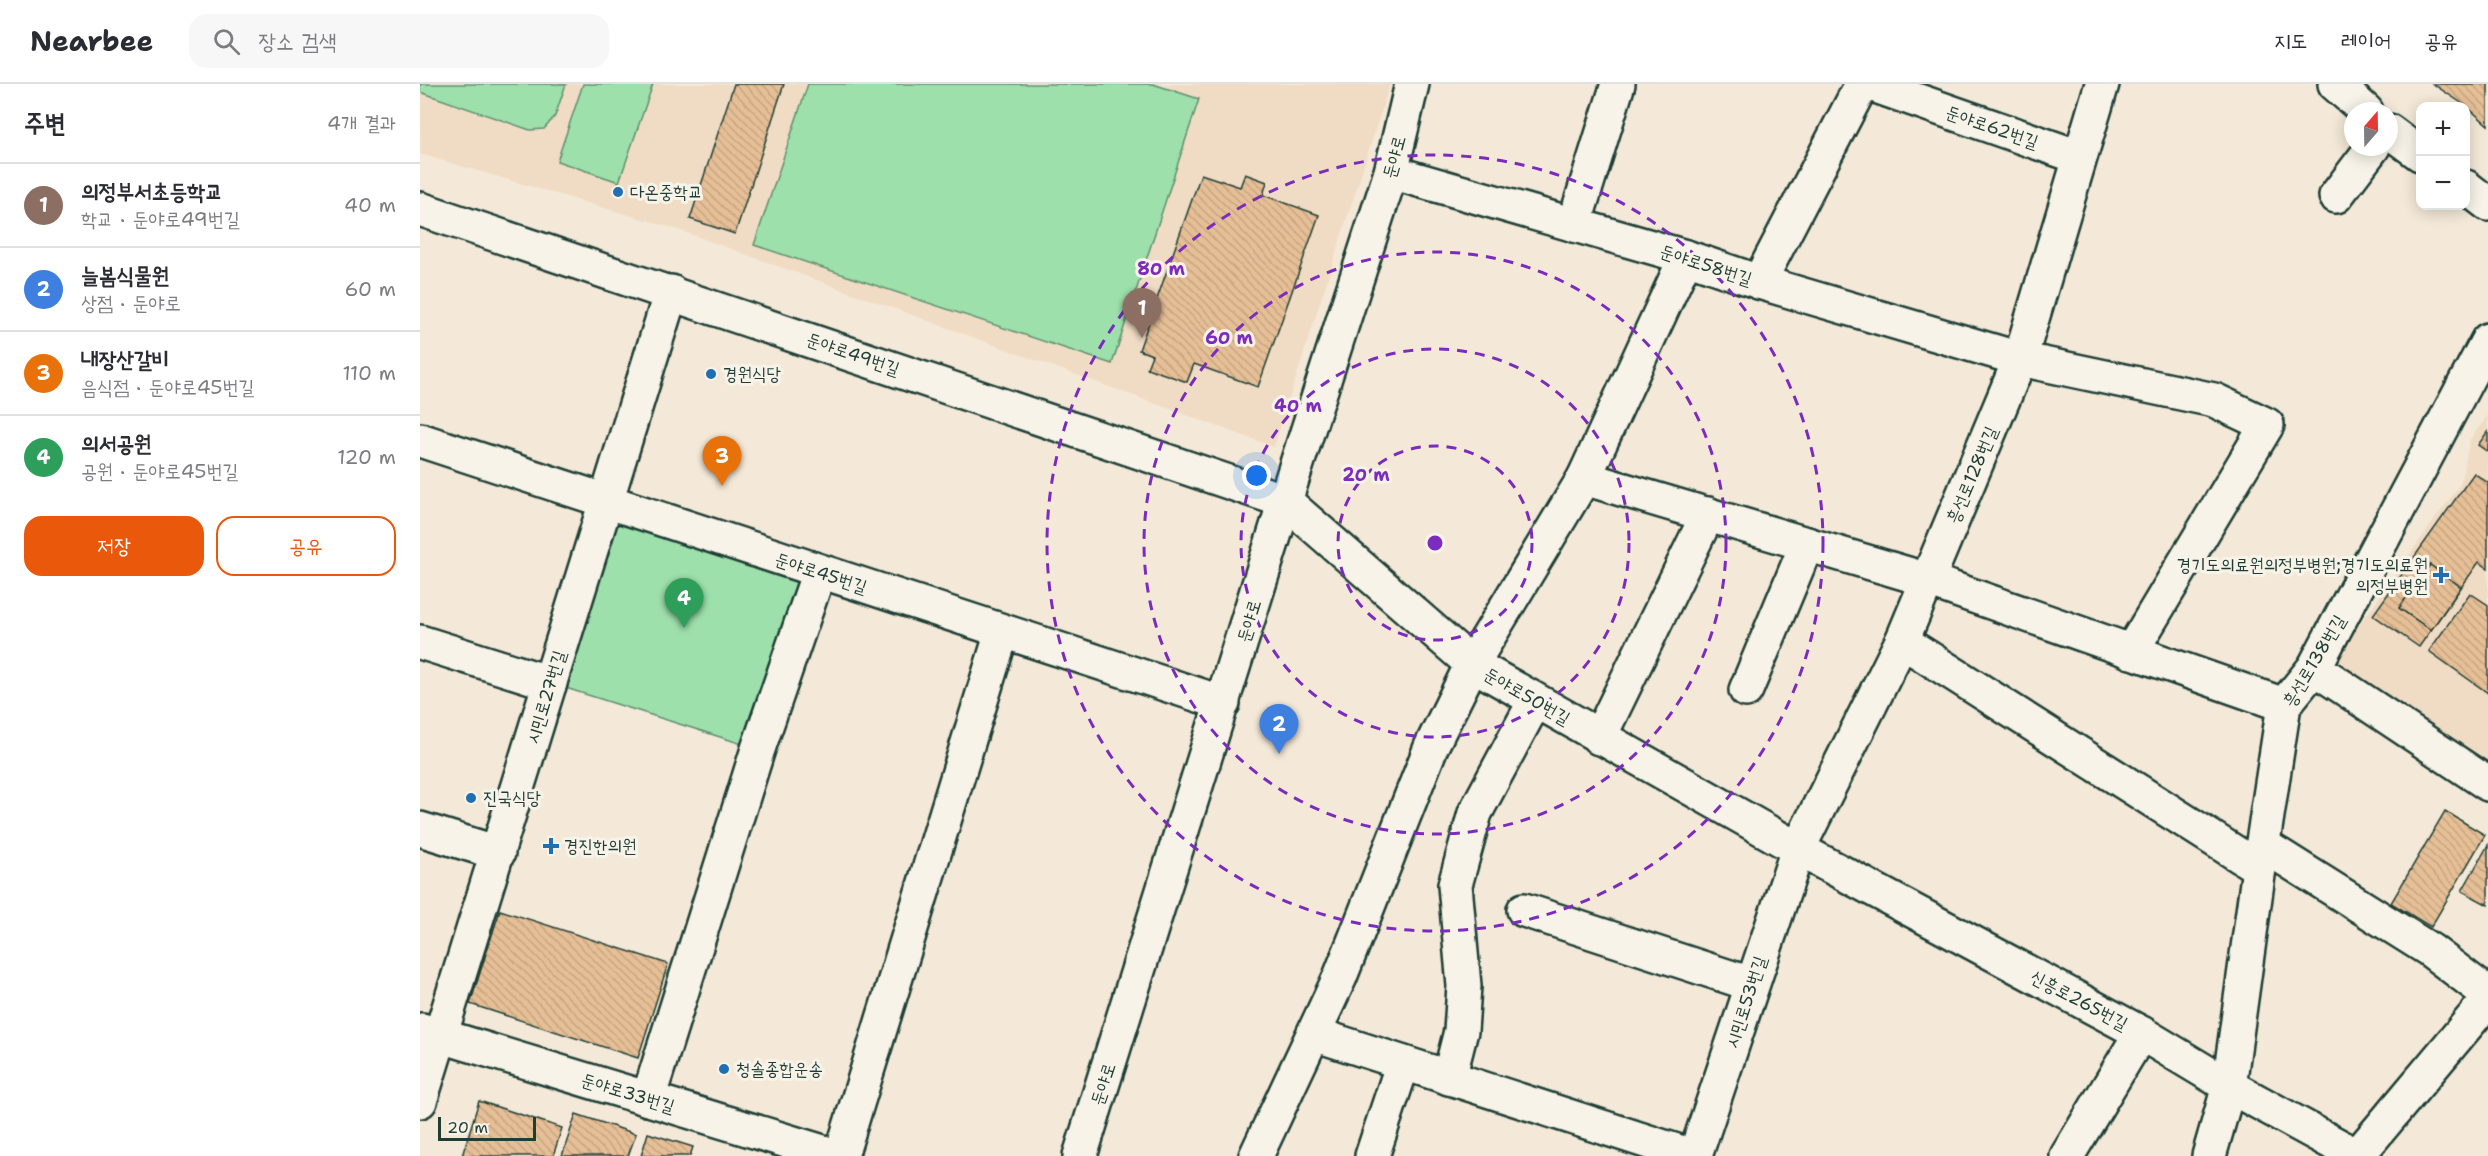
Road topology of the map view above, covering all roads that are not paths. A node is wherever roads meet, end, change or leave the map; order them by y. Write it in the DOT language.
graph roads {
  1 [pos="1412,84"];
  2 [pos="1618,84"];
  3 [pos="1862,84"];
  4 [pos="1870,84"];
  5 [pos="2102,84"];
  6 [pos="2335,84"];
  7 [pos="2356,102"];
  8 [pos="2398,137"];
  9 [pos="2416,150"];
  10 [pos="2366,156"];
  11 [pos="2079,157"];
  12 [pos="1391,172"];
  13 [pos="2470,190"];
  14 [pos="2336,196"];
  15 [pos="2488,204"];
  16 [pos="420,209"];
  17 [pos="1574,225"];
  18 [pos="1686,257"];
  19 [pos="1759,282"];
  20 [pos="671,292"];
  21 [pos="2488,340"];
  22 [pos="2020,359"];
  23 [pos="420,440"];
  24 [pos="1584,478"];
  25 [pos="607,500"];
  26 [pos="1285,501"];
  27 [pos="1708,514"];
  28 [pos="1807,544"];
  29 [pos="819,572"];
  30 [pos="1928,580"];
  31 [pos="1002,632"];
  32 [pos="1902,641"];
  33 [pos="420,642"];
  34 [pos="2131,652"];
  35 [pos="1472,664"];
  36 [pos="2314,668"];
  37 [pos="550,683"];
  38 [pos="1746,690"];
  39 [pos="1535,701"];
  40 [pos="1223,704"];
  41 [pos="2284,705"];
  42 [pos="1599,738"];
  43 [pos="2488,784"];
  44 [pos="420,829"];
  45 [pos="1798,849"];
  46 [pos="498,853"];
  47 [pos="2261,857"];
  48 [pos="1524,910"];
  49 [pos="1751,984"];
  50 [pos="2488,994"];
  51 [pos="2488,1000"];
  52 [pos="431,1032"];
  53 [pos="1314,1034"];
  54 [pos="2141,1034"];
  55 [pos="1403,1063"];
  56 [pos="1449,1078"];
  57 [pos="2229,1086"];
  58 [pos="648,1099"];
  59 [pos="420,1101"];
  60 [pos="836,1156"];
  61 [pos="841,1156"];
  62 [pos="1080,1156"];
  63 [pos="1256,1156"];
  64 [pos="1372,1156"];
  65 [pos="1694,1156"];
  66 [pos="2067,1156"];
  67 [pos="2209,1156"];
  68 [pos="2357,1156"];
  1 -- 12 [label="street, 둔야로"];
  2 -- 17 [label="street"];
  3 -- 19 [label="street"];
  4 -- 11 [label="street, 둔야로62번길"];
  5 -- 11 [label="street, 흥선로128번길"];
  6 -- 7 [label="street"];
  8 -- 9 [label="street"];
  10 -- 14 [label="street"];
  11 -- 22 [label="street, 흥선로128번길"];
  12 -- 17 [label="street, 둔야로58번길"];
  12 -- 26 [label="street, 둔야로"];
  13 -- 15 [label="street"];
  16 -- 20 [label="street, 둔야로49번길"];
  17 -- 18 [label="street, 둔야로58번길"];
  18 -- 19 [label="street, 둔야로58번길"];
  18 -- 24 [label="street"];
  19 -- 22 [label="street, 둔야로58번길"];
  20 -- 25 [label="street, 시민로27번길"];
  20 -- 26 [label="street, 둔야로49번길"];
  21 -- 36 [label="street, 흥선로138번길"];
  22 -- 30 [label="street, 흥선로128번길"];
  22 -- 34 [label="street, 둔야로58번길"];
  23 -- 25 [label="street, 둔야로45번길"];
  24 -- 27 [label="street"];
  24 -- 35 [label="street"];
  25 -- 29 [label="street, 둔야로45번길"];
  25 -- 37 [label="street, 시민로27번길"];
  26 -- 35 [label="street, 둔야로50번길"];
  26 -- 40 [label="street, 둔야로"];
  27 -- 28 [label="street"];
  27 -- 42 [label="street"];
  28 -- 30 [label="street"];
  28 -- 38 [label="street"];
  29 -- 31 [label="street, 둔야로45번길"];
  29 -- 58 [label="street"];
  30 -- 32 [label="street, 흥선로128번길"];
  30 -- 34 [label="street"];
  31 -- 40 [label="street, 둔야로45번길"];
  31 -- 61 [label="street"];
  32 -- 45 [label="street, 흥선로128번길"];
  32 -- 47 [label="street"];
  33 -- 37 [label="street"];
  34 -- 41 [label="street"];
  35 -- 39 [label="street, 둔야로50번길"];
  35 -- 53 [label="street"];
  36 -- 41 [label="street, 흥선로138번길"];
  36 -- 43 [label="street"];
  37 -- 46 [label="street, 시민로27번길"];
  39 -- 42 [label="street, 둔야로50번길"];
  39 -- 56 [label="street"];
  40 -- 62 [label="street, 둔야로"];
  41 -- 47 [label="street, 흥선로138번길"];
  42 -- 45 [label="street, 둔야로50번길"];
  44 -- 46 [label="street"];
  45 -- 49 [label="street, 시민로53번길"];
  45 -- 54 [label="street, 신흥로265번길"];
  46 -- 52 [label="street, 시민로27번길"];
  47 -- 50 [label="street"];
  47 -- 57 [label="street, 흥선로138번길"];
  48 -- 49 [label="street"];
  49 -- 65 [label="street, 시민로53번길"];
  51 -- 68 [label="street"];
  52 -- 58 [label="street, 둔야로33번길"];
  52 -- 59 [label="street, 시민로27번길"];
  53 -- 55 [label="street"];
  53 -- 63 [label="street"];
  54 -- 57 [label="street, 신흥로265번길"];
  54 -- 66 [label="street"];
  55 -- 56 [label="street"];
  55 -- 64 [label="street"];
  56 -- 65 [label="street"];
  57 -- 67 [label="street, 흥선로138번길"];
  57 -- 68 [label="street, 신흥로265번길"];
  58 -- 60 [label="street, 둔야로33번길"];
}
